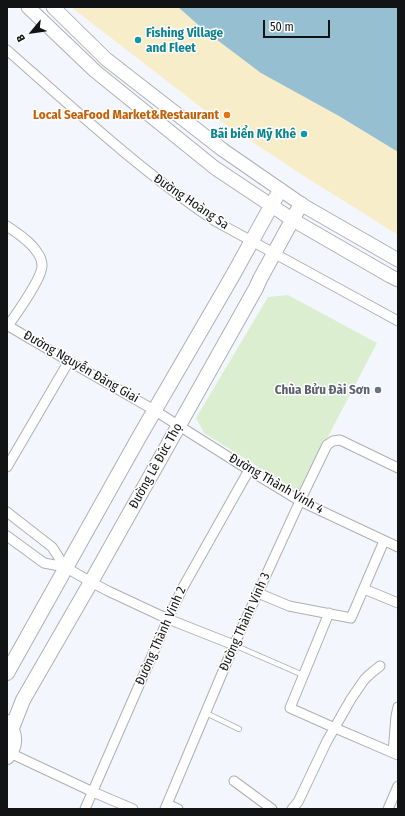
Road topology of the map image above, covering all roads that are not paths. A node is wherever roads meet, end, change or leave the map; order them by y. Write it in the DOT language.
graph roads {
  1 [pos="28,7"];
  2 [pos="53,7"];
  3 [pos="7,50"];
  4 [pos="280,190"];
  5 [pos="302,204"];
  6 [pos="271,206"];
  7 [pos="293,220"];
  8 [pos="7,226"];
  9 [pos="252,241"];
  10 [pos="274,253"];
  11 [pos="398,260"];
  12 [pos="398,280"];
  13 [pos="398,321"];
  14 [pos="7,326"];
  15 [pos="69,361"];
  16 [pos="154,410"];
  17 [pos="179,425"];
  18 [pos="7,467"];
  19 [pos="398,468"];
  20 [pos="249,470"];
  21 [pos="300,501"];
  22 [pos="7,512"];
  23 [pos="7,536"];
  24 [pos="384,541"];
  25 [pos="398,547"];
  26 [pos="65,567"];
  27 [pos="91,582"];
  28 [pos="364,589"];
  29 [pos="258,593"];
  30 [pos="398,603"];
  31 [pos="329,613"];
  32 [pos="168,619"];
  33 [pos="234,645"];
  34 [pos="380,666"];
  35 [pos="7,673"];
  36 [pos="304,675"];
  37 [pos="398,707"];
  38 [pos="206,713"];
  39 [pos="10,725"];
  40 [pos="335,728"];
  41 [pos="239,729"];
  42 [pos="396,754"];
  43 [pos="9,755"];
  44 [pos="234,781"];
  45 [pos="398,786"];
  46 [pos="93,792"];
  47 [pos="166,807"];
  48 [pos="85,809"];
  49 [pos="133,809"];
  50 [pos="178,809"];
  51 [pos="272,809"];
  52 [pos="292,809"];
  53 [pos="388,809"];
  1 -- 6 [label="main road"];
  2 -- 4 [label="main road"];
  3 -- 9 [label="street, Đường Hoàng Sa"];
  4 -- 5 [label="main road"];
  4 -- 6 [label="main road"];
  5 -- 7 [label="main road, Đường Lê Đức Thọ"];
  5 -- 11 [label="main road"];
  6 -- 7 [label="main road"];
  6 -- 9 [label="main road"];
  7 -- 10 [label="main road, Đường Lê Đức Thọ"];
  7 -- 12 [label="main road"];
  8 -- 14 [label="street"];
  9 -- 10 [label="street, Đường Hoàng Sa"];
  9 -- 16 [label="main road"];
  10 -- 13 [label="street, Đường Hoàng Sa"];
  10 -- 17 [label="main road, Đường Lê Đức Thọ"];
  14 -- 15 [label="street, Đường Nguyễn Đăng Giai"];
  15 -- 16 [label="street, Đường Nguyễn Đăng Giai"];
  15 -- 18 [label="street"];
  16 -- 17 [label="street, Đường Nguyễn Đăng Giai"];
  16 -- 26 [label="main road"];
  17 -- 20 [label="street, Đường Thành Vinh 4"];
  17 -- 27 [label="main road, Đường Lê Đức Thọ"];
  19 -- 21 [label="street, Đường Thành Vinh 3"];
  20 -- 21 [label="street, Đường Thành Vinh 4"];
  20 -- 32 [label="street, Đường Thành Vinh 2"];
  21 -- 24 [label="street, Đường Thành Vinh 4"];
  21 -- 29 [label="street, Đường Thành Vinh 3"];
  22 -- 26 [label="street"];
  23 -- 26 [label="street"];
  24 -- 25 [label="street, Đường Thành Vinh 4"];
  24 -- 28 [label="street"];
  26 -- 27 [label="street"];
  26 -- 35 [label="main road"];
  27 -- 32 [label="street"];
  27 -- 39 [label="main road, Đường Lê Đức Thọ"];
  28 -- 30 [label="street"];
  28 -- 31 [label="street"];
  29 -- 31 [label="street"];
  29 -- 33 [label="street, Đường Thành Vinh 3"];
  31 -- 36 [label="street"];
  32 -- 33 [label="street"];
  32 -- 46 [label="street, Đường Thành Vinh 2"];
  33 -- 36 [label="lane"];
  33 -- 38 [label="street, Đường Thành Vinh 3"];
  34 -- 40 [label="street"];
  36 -- 40 [label="street"];
  37 -- 42 [label="street"];
  38 -- 41 [label="lane"];
  38 -- 47 [label="street, Đường Thành Vinh 3"];
  39 -- 43 [label="main road"];
  40 -- 42 [label="street"];
  40 -- 52 [label="street"];
  43 -- 46 [label="street"];
  44 -- 51 [label="street"];
  45 -- 53 [label="street"];
  46 -- 48 [label="street, Đường Thành Vinh 2"];
  46 -- 49 [label="street"];
  47 -- 50 [label="street"];
}
